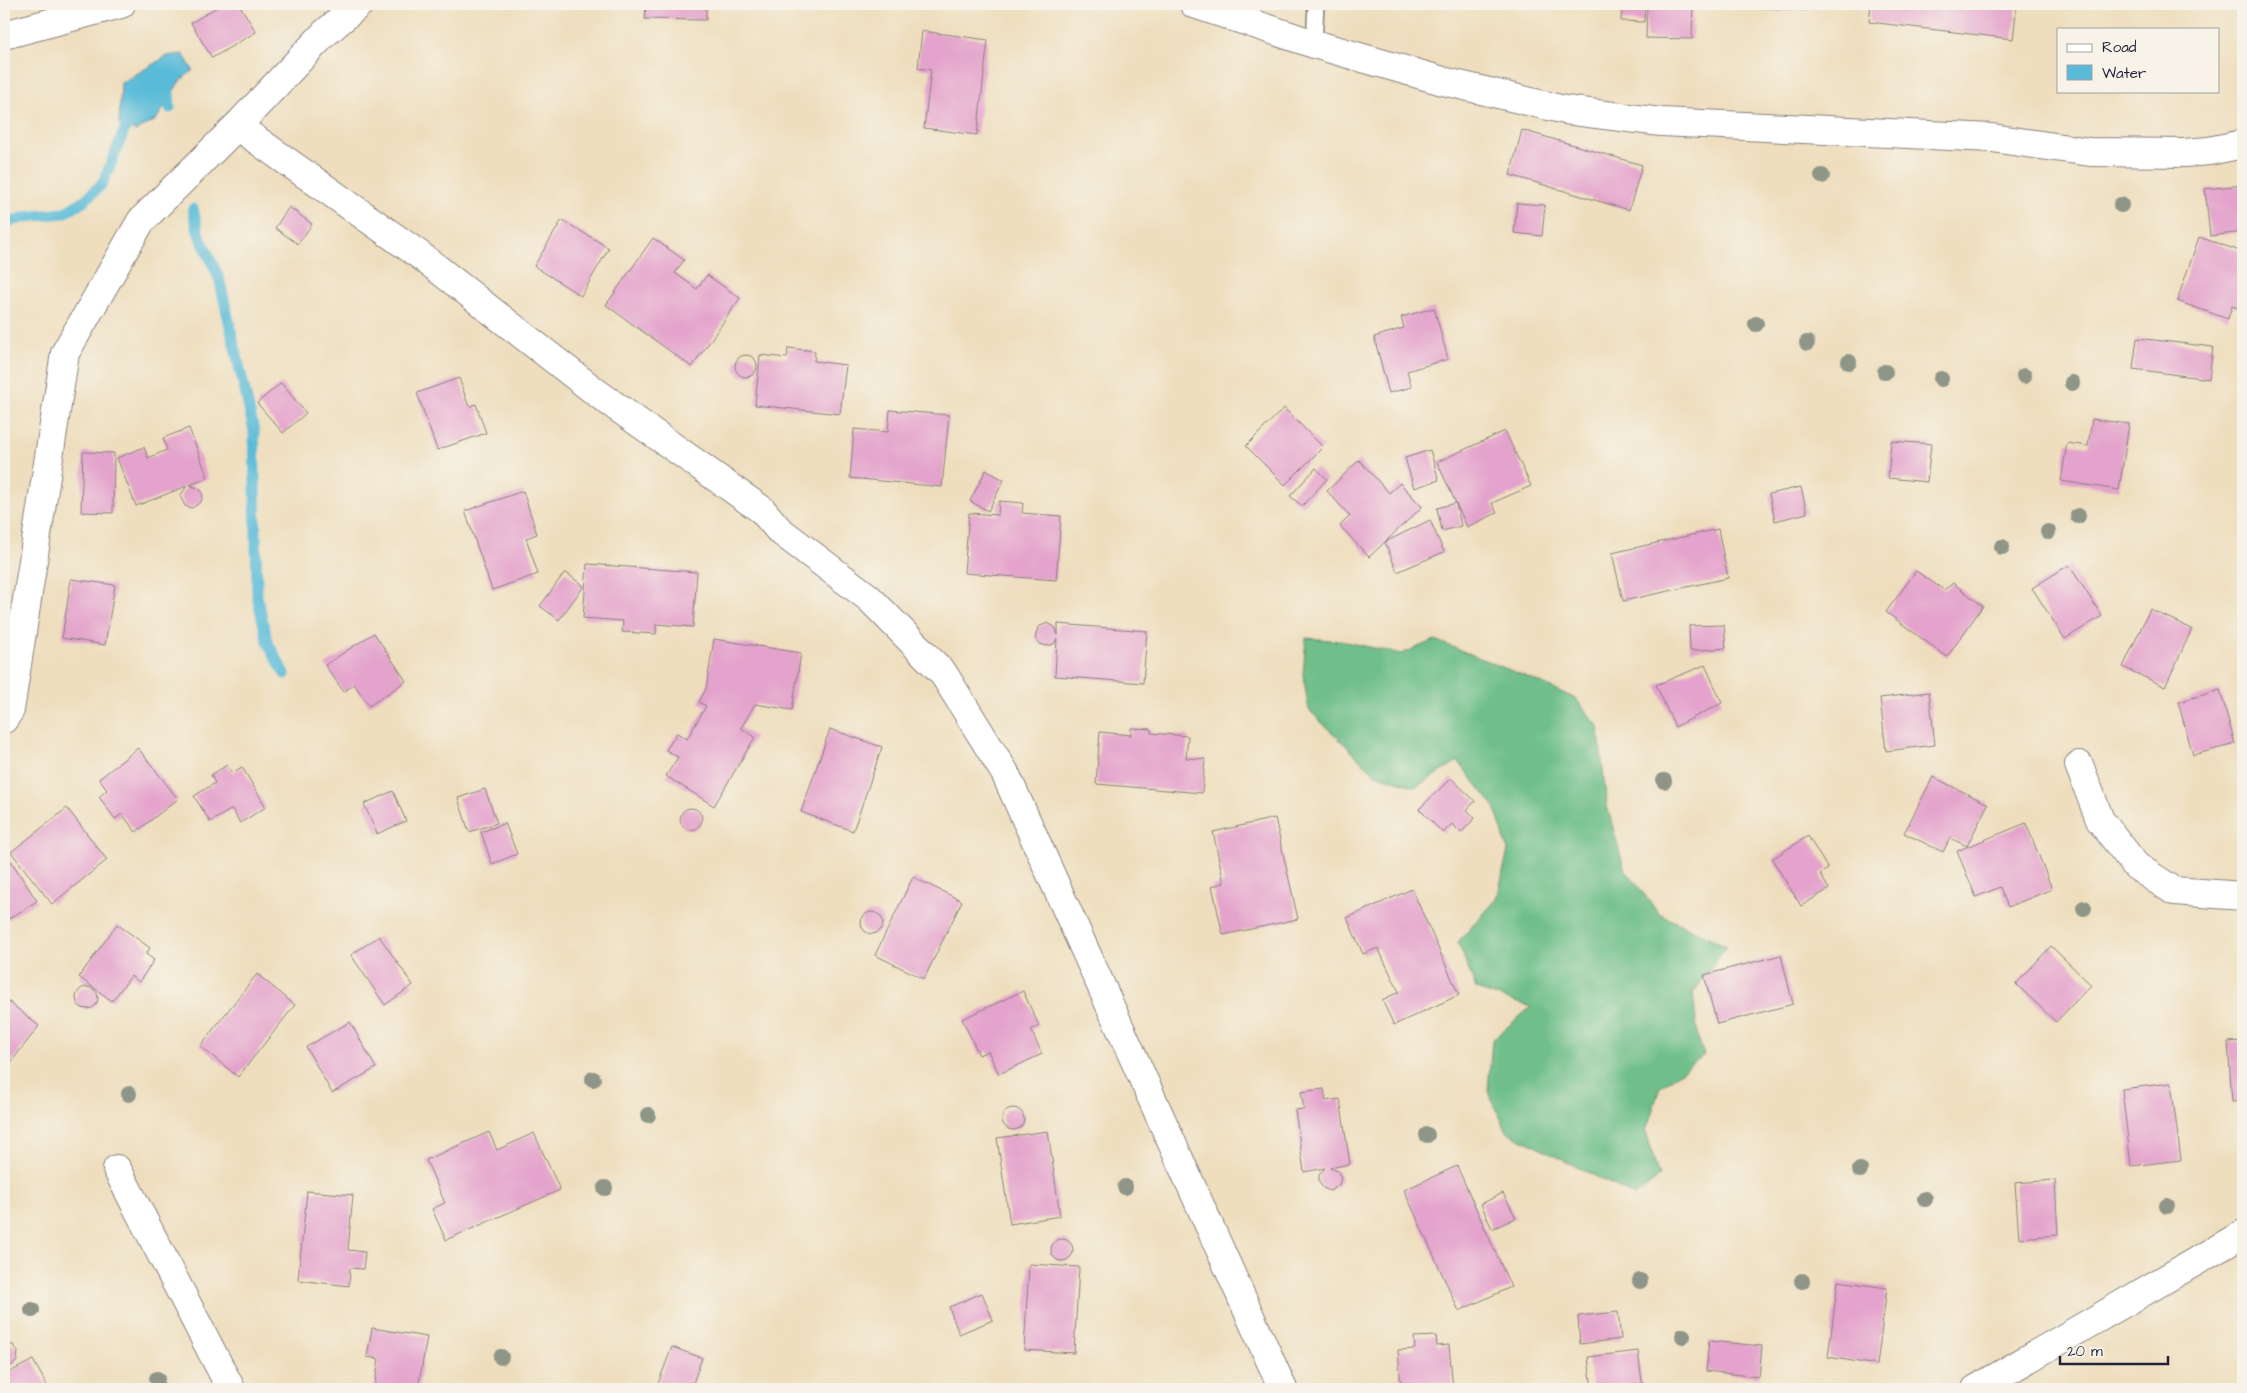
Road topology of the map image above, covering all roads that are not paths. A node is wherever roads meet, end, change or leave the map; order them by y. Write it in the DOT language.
graph roads {
  1 [pos="121,4"];
  2 [pos="359,4"];
  3 [pos="1194,4"];
  4 [pos="1316,4"];
  5 [pos="4,35"];
  6 [pos="1314,44"];
  7 [pos="237,126"];
  8 [pos="2243,144"];
  9 [pos="4,719"];
  10 [pos="2079,765"];
  11 [pos="2243,896"];
  12 [pos="117,1169"];
  13 [pos="2243,1234"];
  14 [pos="230,1389"];
  15 [pos="1283,1389"];
  16 [pos="1976,1389"];
  1 -- 5 [label="street"];
  2 -- 7 [label="street"];
  3 -- 6 [label="street"];
  4 -- 6 [label="lane"];
  6 -- 8 [label="street"];
  7 -- 9 [label="street"];
  7 -- 15 [label="street"];
  10 -- 11 [label="street"];
  12 -- 14 [label="street"];
  13 -- 16 [label="street"];
}
